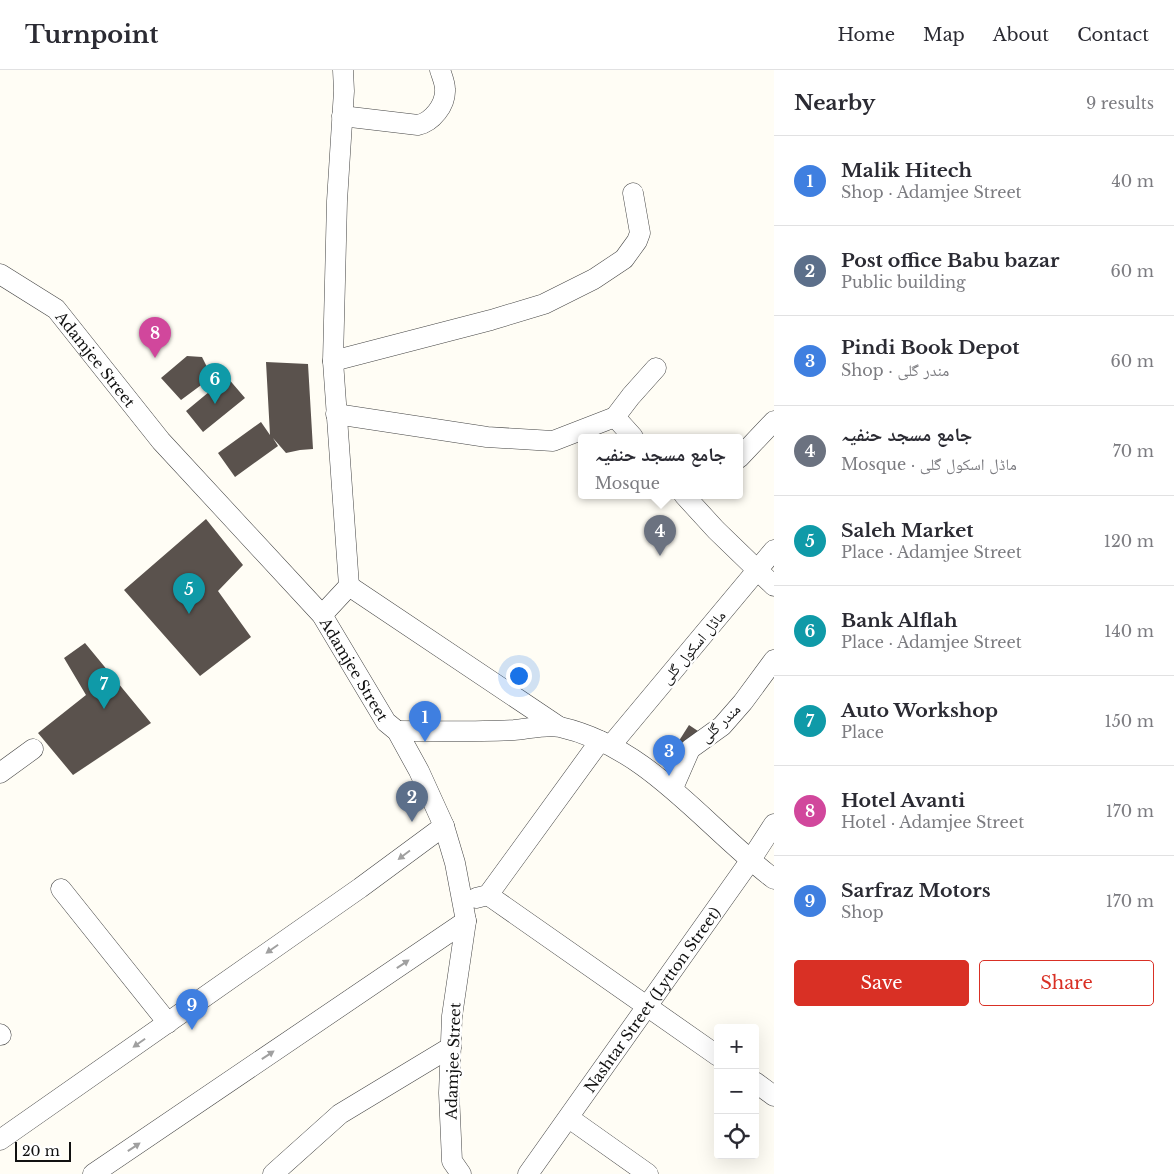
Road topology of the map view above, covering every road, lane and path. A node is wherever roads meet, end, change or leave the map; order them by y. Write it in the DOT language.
graph roads {
  1 [pos="343,70"];
  2 [pos="440,70"];
  3 [pos="342,116"];
  4 [pos="633,193"];
  5 [pos="0,274"];
  6 [pos="333,361"];
  7 [pos="656,368"];
  8 [pos="336,414"];
  9 [pos="615,416"];
  10 [pos="774,421"];
  11 [pos="630,434"];
  12 [pos="743,454"];
  13 [pos="695,499"];
  14 [pos="774,550"];
  15 [pos="757,570"];
  16 [pos="348,586"];
  17 [pos="774,586"];
  18 [pos="322,615"];
  19 [pos="774,660"];
  20 [pos="558,726"];
  21 [pos="397,731"];
  22 [pos="606,742"];
  23 [pos="33,749"];
  24 [pos="0,773"];
  25 [pos="673,788"];
  26 [pos="774,824"];
  27 [pos="444,826"];
  28 [pos="750,861"];
  29 [pos="774,879"];
  30 [pos="61,889"];
  31 [pos="488,895"];
  32 [pos="465,912"];
  33 [pos="647,1006"];
  34 [pos="168,1023"];
  35 [pos="451,1047"];
  36 [pos="714,1053"];
  37 [pos="759,1085"];
  38 [pos="774,1096"];
  39 [pos="569,1118"];
  40 [pos="0,1140"];
  41 [pos="93,1174"];
  42 [pos="273,1174"];
  43 [pos="461,1174"];
  44 [pos="528,1174"];
  45 [pos="648,1174"];
  1 -- 3 [label="street"];
  2 -- 3 [label="street"];
  3 -- 6 [label="street"];
  4 -- 6 [label="street"];
  5 -- 18 [label="street, Adamjee Street"];
  6 -- 8 [label="street"];
  7 -- 9 [label="street"];
  8 -- 9 [label="street"];
  8 -- 16 [label="street"];
  9 -- 11 [label="street"];
  10 -- 12 [label="street"];
  13 -- 15 [label="street"];
  14 -- 15 [label="street, ماڈل اسکول گلی"];
  15 -- 17 [label="street"];
  15 -- 22 [label="street, ماڈل اسکول گلی"];
  16 -- 18 [label="street"];
  16 -- 20 [label="street"];
  18 -- 21 [label="street, Adamjee Street"];
  19 -- 25 [label="street, مندر گلی"];
  20 -- 21 [label="street"];
  20 -- 22 [label="street"];
  21 -- 27 [label="street, Adamjee Street"];
  22 -- 25 [label="street"];
  22 -- 31 [label="street, ماڈل اسکول گلی"];
  23 -- 24 [label="street"];
  25 -- 28 [label="street"];
  26 -- 28 [label="street, Nashtar Street (Lytton Street)"];
  27 -- 32 [label="street, Adamjee Street"];
  27 -- 34 [label="street, one-way"];
  28 -- 29 [label="street"];
  28 -- 33 [label="street, Nashtar Street (Lytton Street)"];
  30 -- 34 [label="street"];
  31 -- 32 [label="street"];
  31 -- 33 [label="street"];
  32 -- 35 [label="street, Adamjee Street"];
  41 -- 32 [label="street, one-way"];
  33 -- 36 [label="street"];
  33 -- 39 [label="street, Nashtar Street (Lytton Street)"];
  34 -- 40 [label="street, one-way"];
  35 -- 42 [label="street"];
  35 -- 43 [label="street, Adamjee Street"];
  37 -- 38 [label="street"];
  39 -- 44 [label="street, Nashtar Street (Lytton Street)"];
  39 -- 45 [label="street"];
}
